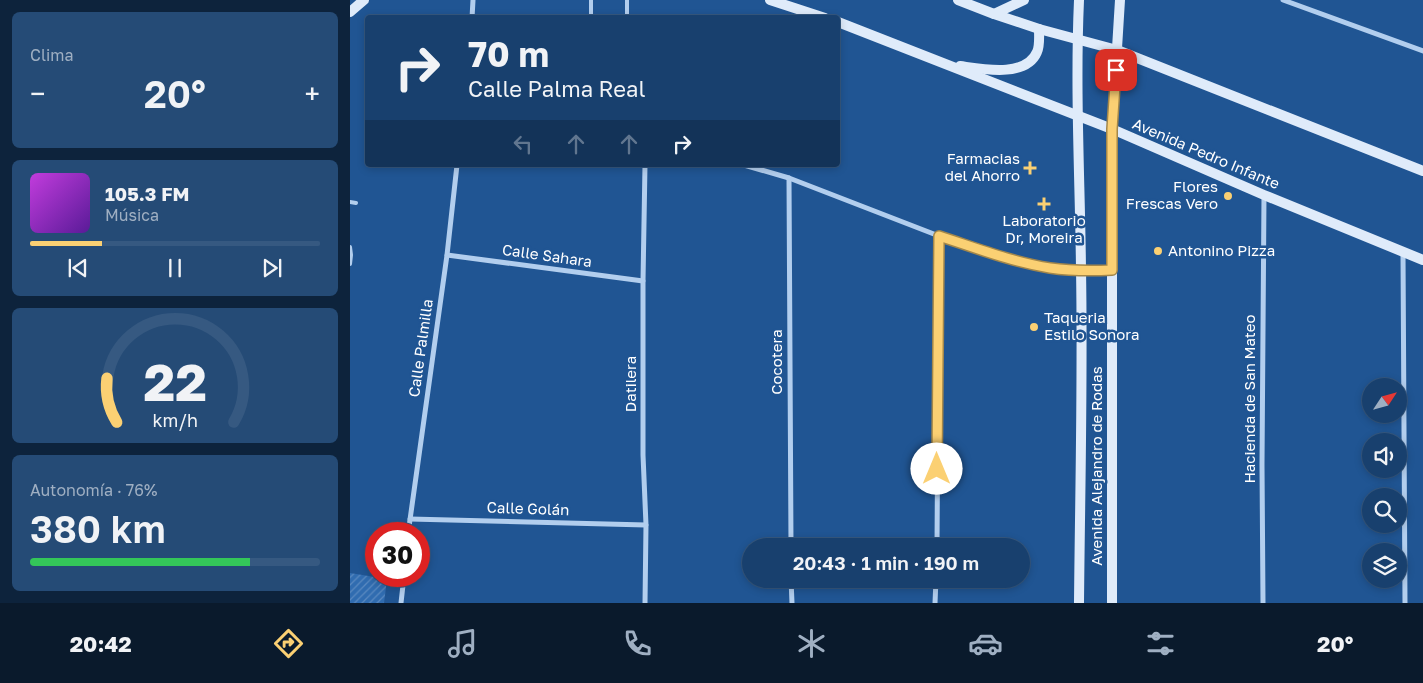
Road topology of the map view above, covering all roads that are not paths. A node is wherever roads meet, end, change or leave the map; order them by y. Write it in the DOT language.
graph roads {
  1 [pos="364,0"];
  2 [pos="473,0"];
  3 [pos="591,0"];
  4 [pos="627,0"];
  5 [pos="770,0"];
  6 [pos="958,0"];
  7 [pos="1024,0"];
  8 [pos="1079,0"];
  9 [pos="1120,0"];
  10 [pos="1283,0"];
  11 [pos="350,12"];
  12 [pos="994,14"];
  13 [pos="472,15"];
  14 [pos="591,15"];
  15 [pos="627,15"];
  16 [pos="816,15"];
  17 [pos="840,23"];
  18 [pos="1039,29"];
  19 [pos="1078,38"];
  20 [pos="1117,50"];
  21 [pos="1423,51"];
  22 [pos="947,65"];
  23 [pos="1078,116"];
  24 [pos="1112,129"];
  25 [pos="457,167"];
  26 [pos="645,167"];
  27 [pos="751,167"];
  28 [pos="1423,171"];
  29 [pos="788,178"];
  30 [pos="1264,195"];
  31 [pos="350,202"];
  32 [pos="356,203"];
  33 [pos="939,236"];
  34 [pos="350,247"];
  35 [pos="1403,252"];
  36 [pos="447,255"];
  37 [pos="1423,260"];
  38 [pos="350,264"];
  39 [pos="1112,270"];
  40 [pos="1081,271"];
  41 [pos="643,281"];
  42 [pos="410,519"];
  43 [pos="410,522"];
  44 [pos="646,525"];
  45 [pos="791,538"];
  46 [pos="936,538"];
  47 [pos="403,587"];
  48 [pos="791,588"];
  49 [pos="936,588"];
  50 [pos="401,603"];
  51 [pos="645,603"];
  52 [pos="792,603"];
  53 [pos="935,603"];
  54 [pos="1079,603"];
  55 [pos="1112,603"];
  56 [pos="1264,603"];
  57 [pos="1405,603"];
  1 -- 11 [label="main road"];
  2 -- 13 [label="street"];
  3 -- 14 [label="lane"];
  4 -- 15 [label="lane"];
  5 -- 16 [label="main road"];
  6 -- 12 [label="main road"];
  7 -- 12 [label="main road"];
  8 -- 19 [label="main road, Avenida Alejandro de Rodas"];
  9 -- 20 [label="main road, Avenida Alejandro de Rodas"];
  10 -- 21 [label="street"];
  12 -- 18 [label="main road"];
  17 -- 22 [label="main road, Avenida Pedro Infante"];
  18 -- 19 [label="main road"];
  18 -- 22 [label="main road"];
  19 -- 20 [label="main road"];
  19 -- 23 [label="main road, Avenida Alejandro de Rodas"];
  20 -- 24 [label="main road, Avenida Alejandro de Rodas"];
  20 -- 28 [label="main road"];
  22 -- 23 [label="main road, Avenida Pedro Infante"];
  23 -- 24 [label="main road, Avenida Pedro Infante"];
  23 -- 40 [label="main road, Avenida Alejandro de Rodas"];
  24 -- 30 [label="main road, Avenida Pedro Infante"];
  24 -- 39 [label="main road, Avenida Alejandro de Rodas"];
  25 -- 36 [label="street, Calle Palmilla"];
  26 -- 41 [label="street, Datilera"];
  27 -- 29 [label="street"];
  29 -- 33 [label="street"];
  29 -- 45 [label="street, Cocotera"];
  30 -- 35 [label="main road, Avenida Pedro Infante"];
  30 -- 56 [label="street, Hacienda de San Mateo"];
  31 -- 32 [label="lane"];
  33 -- 40 [label="street"];
  33 -- 46 [label="street"];
  34 -- 38 [label="lane"];
  35 -- 37 [label="main road, Avenida Pedro Infante"];
  35 -- 57 [label="street"];
  36 -- 41 [label="street, Calle Sahara"];
  36 -- 42 [label="street, Calle Palmilla"];
  39 -- 40 [label="street"];
  39 -- 55 [label="main road, Avenida Alejandro de Rodas"];
  40 -- 54 [label="main road, Avenida Alejandro de Rodas"];
  41 -- 44 [label="street, Datilera"];
  42 -- 43 [label="street, Calle Palmilla"];
  42 -- 44 [label="street, Calle Golán"];
  44 -- 51 [label="street, Datilera"];
  47 -- 50 [label="street"];
  48 -- 52 [label="street"];
  49 -- 53 [label="street"];
}
